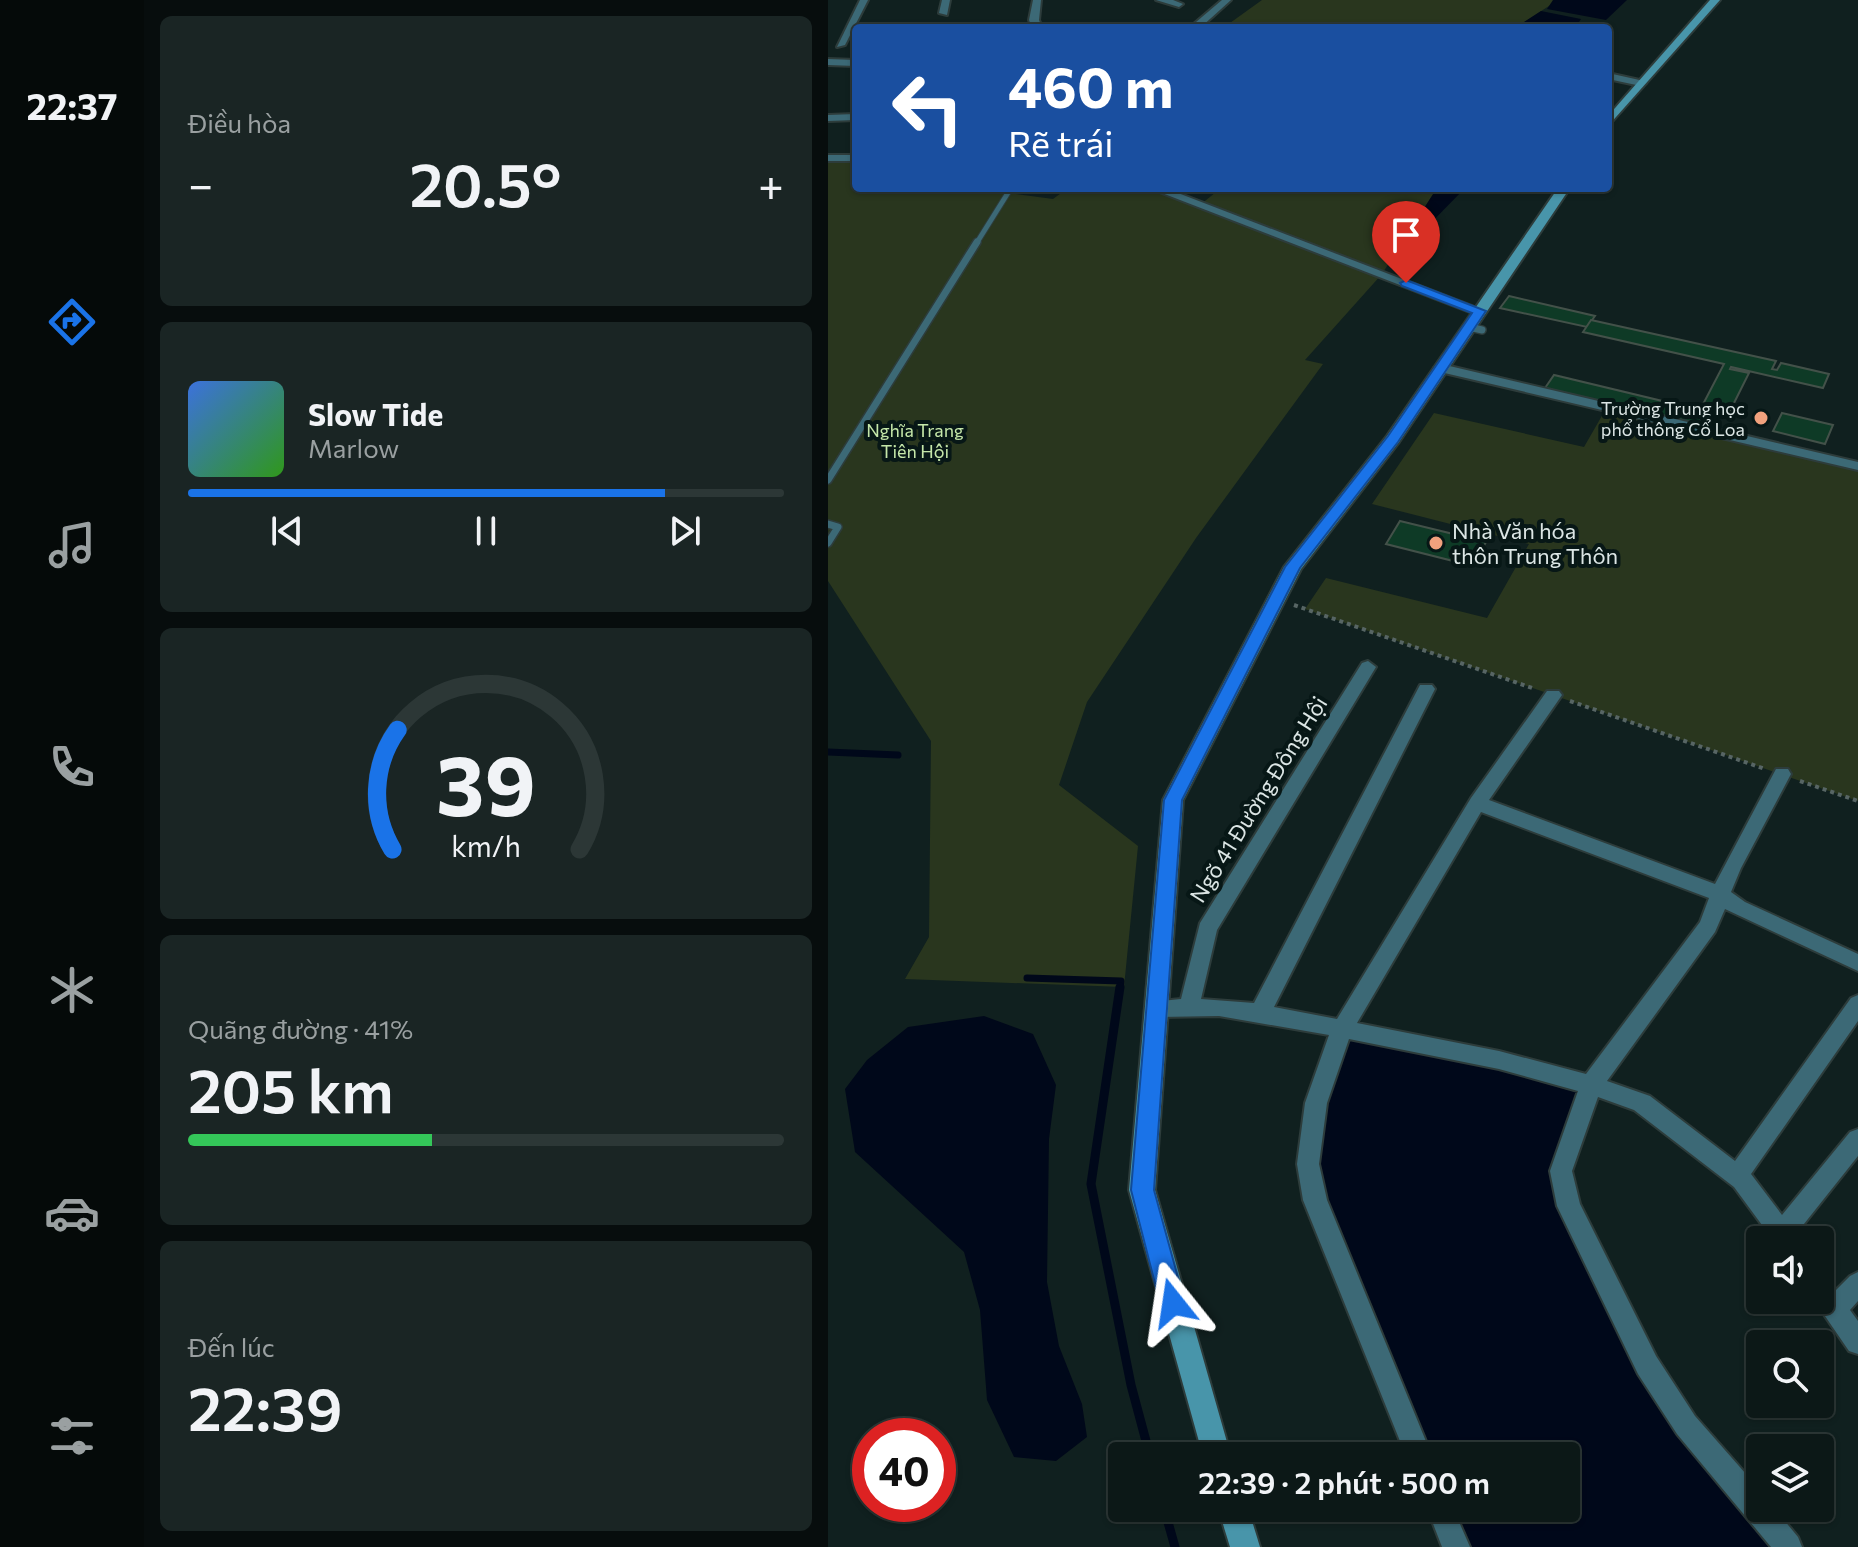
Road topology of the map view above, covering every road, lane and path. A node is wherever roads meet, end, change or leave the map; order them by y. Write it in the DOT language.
graph roads {
  1 [pos="864,0"];
  2 [pos="946,0"];
  3 [pos="1037,0"];
  4 [pos="1160,0"];
  5 [pos="1227,0"];
  6 [pos="1715,0"];
  7 [pos="1179,4"];
  8 [pos="944,13"];
  9 [pos="1036,24"];
  10 [pos="1199,24"];
  11 [pos="852,43"];
  12 [pos="828,62"];
  13 [pos="852,63"];
  14 [pos="1612,77"];
  15 [pos="1641,83"];
  16 [pos="852,117"];
  17 [pos="828,118"];
  18 [pos="1612,118"];
  19 [pos="828,158"];
  20 [pos="852,158"];
  21 [pos="1008,192"];
  22 [pos="1165,192"];
  23 [pos="1561,192"];
  24 [pos="1477,323"];
  25 [pos="1441,368"];
  26 [pos="1858,466"];
  27 [pos="828,480"];
  28 [pos="828,524"];
  29 [pos="828,543"];
  30 [pos="1368,667"];
  31 [pos="1426,689"];
  32 [pos="1553,695"];
  33 [pos="1782,774"];
  34 [pos="1477,803"];
  35 [pos="1720,894"];
  36 [pos="1858,963"];
  37 [pos="1858,1004"];
  38 [pos="1158,1008"];
  39 [pos="1189,1008"];
  40 [pos="1260,1013"];
  41 [pos="1341,1031"];
  42 [pos="1591,1085"];
  43 [pos="1858,1139"];
  44 [pos="1737,1176"];
  45 [pos="1777,1226"];
  46 [pos="1793,1226"];
  47 [pos="1858,1284"];
  48 [pos="1834,1309"];
  49 [pos="1858,1342"];
  50 [pos="1213,1442"];
  51 [pos="1413,1442"];
  52 [pos="1237,1522"];
  53 [pos="1446,1522"];
  54 [pos="1245,1547"];
  55 [pos="1456,1547"];
  56 [pos="1788,1547"];
  1 -- 11 [label="street"];
  2 -- 8 [label="street"];
  3 -- 9 [label="street"];
  4 -- 7 [label="street"];
  5 -- 10 [label="street"];
  6 -- 15 [label="street"];
  12 -- 13 [label="street"];
  14 -- 15 [label="street"];
  15 -- 18 [label="street"];
  16 -- 17 [label="street"];
  19 -- 20 [label="street"];
  21 -- 27 [label="lane"];
  22 -- 24 [label="street"];
  23 -- 24 [label="street"];
  24 -- 25 [label="street"];
  25 -- 26 [label="street"];
  25 -- 38 [label="street"];
  28 -- 29 [label="lane"];
  30 -- 39 [label="street, Ngõ 41 Đường Đông Hội"];
  31 -- 40 [label="street"];
  32 -- 34 [label="street"];
  33 -- 35 [label="street"];
  34 -- 35 [label="street"];
  34 -- 41 [label="street"];
  35 -- 36 [label="street"];
  35 -- 42 [label="street"];
  37 -- 44 [label="street"];
  38 -- 39 [label="street"];
  38 -- 50 [label="street"];
  39 -- 40 [label="street"];
  40 -- 41 [label="street"];
  41 -- 42 [label="street"];
  41 -- 51 [label="street"];
  42 -- 44 [label="street"];
  42 -- 56 [label="street"];
  43 -- 46 [label="street"];
  44 -- 45 [label="street"];
  47 -- 48 [label="street"];
  48 -- 49 [label="street"];
  52 -- 54 [label="street"];
  53 -- 55 [label="street"];
}
